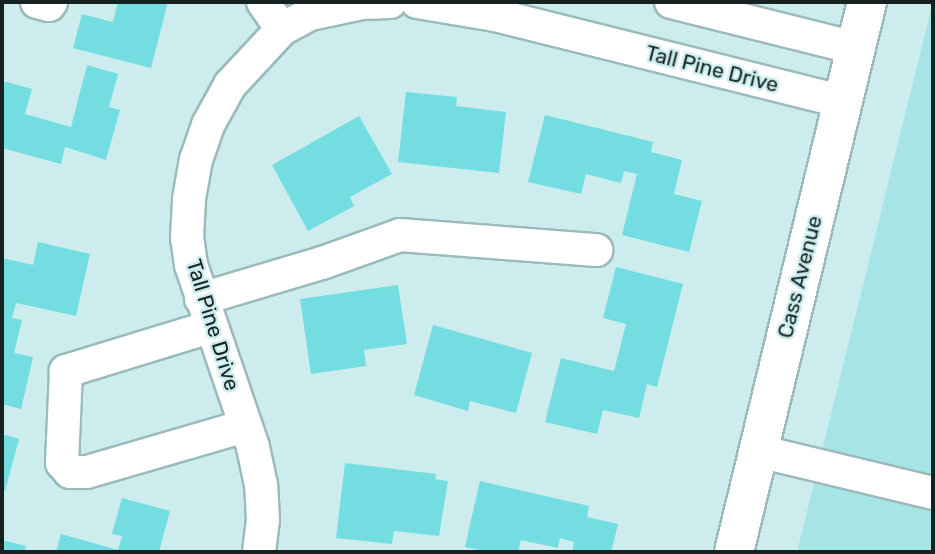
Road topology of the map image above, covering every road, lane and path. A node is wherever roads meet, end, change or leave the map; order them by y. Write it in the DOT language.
graph roads {
  1 [pos="37,2"];
  2 [pos="51,2"];
  3 [pos="263,2"];
  4 [pos="390,2"];
  5 [pos="417,2"];
  6 [pos="671,2"];
  7 [pos="867,2"];
  8 [pos="316,8"];
  9 [pos="282,29"];
  10 [pos="856,48"];
  11 [pos="843,102"];
  12 [pos="596,250"];
  13 [pos="205,313"];
  14 [pos="245,426"];
  15 [pos="758,451"];
  16 [pos="933,493"];
  17 [pos="259,552"];
  18 [pos="734,552"];
  1 -- 2 [label="street"];
  3 -- 9 [label="street"];
  4 -- 8 [label="street, Tall Pine Drive"];
  5 -- 11 [label="street, Tall Pine Drive"];
  6 -- 10 [label="street"];
  7 -- 10 [label="main road, Cass Avenue"];
  8 -- 9 [label="street, Tall Pine Drive"];
  9 -- 13 [label="street, Tall Pine Drive"];
  10 -- 11 [label="main road, Cass Avenue"];
  11 -- 15 [label="main road, Cass Avenue"];
  12 -- 13 [label="street"];
  13 -- 14 [label="street, Tall Pine Drive"];
  13 -- 14 [label="street"];
  14 -- 17 [label="street, Tall Pine Drive"];
  15 -- 16 [label="street"];
  15 -- 18 [label="main road, Cass Avenue"];
}
